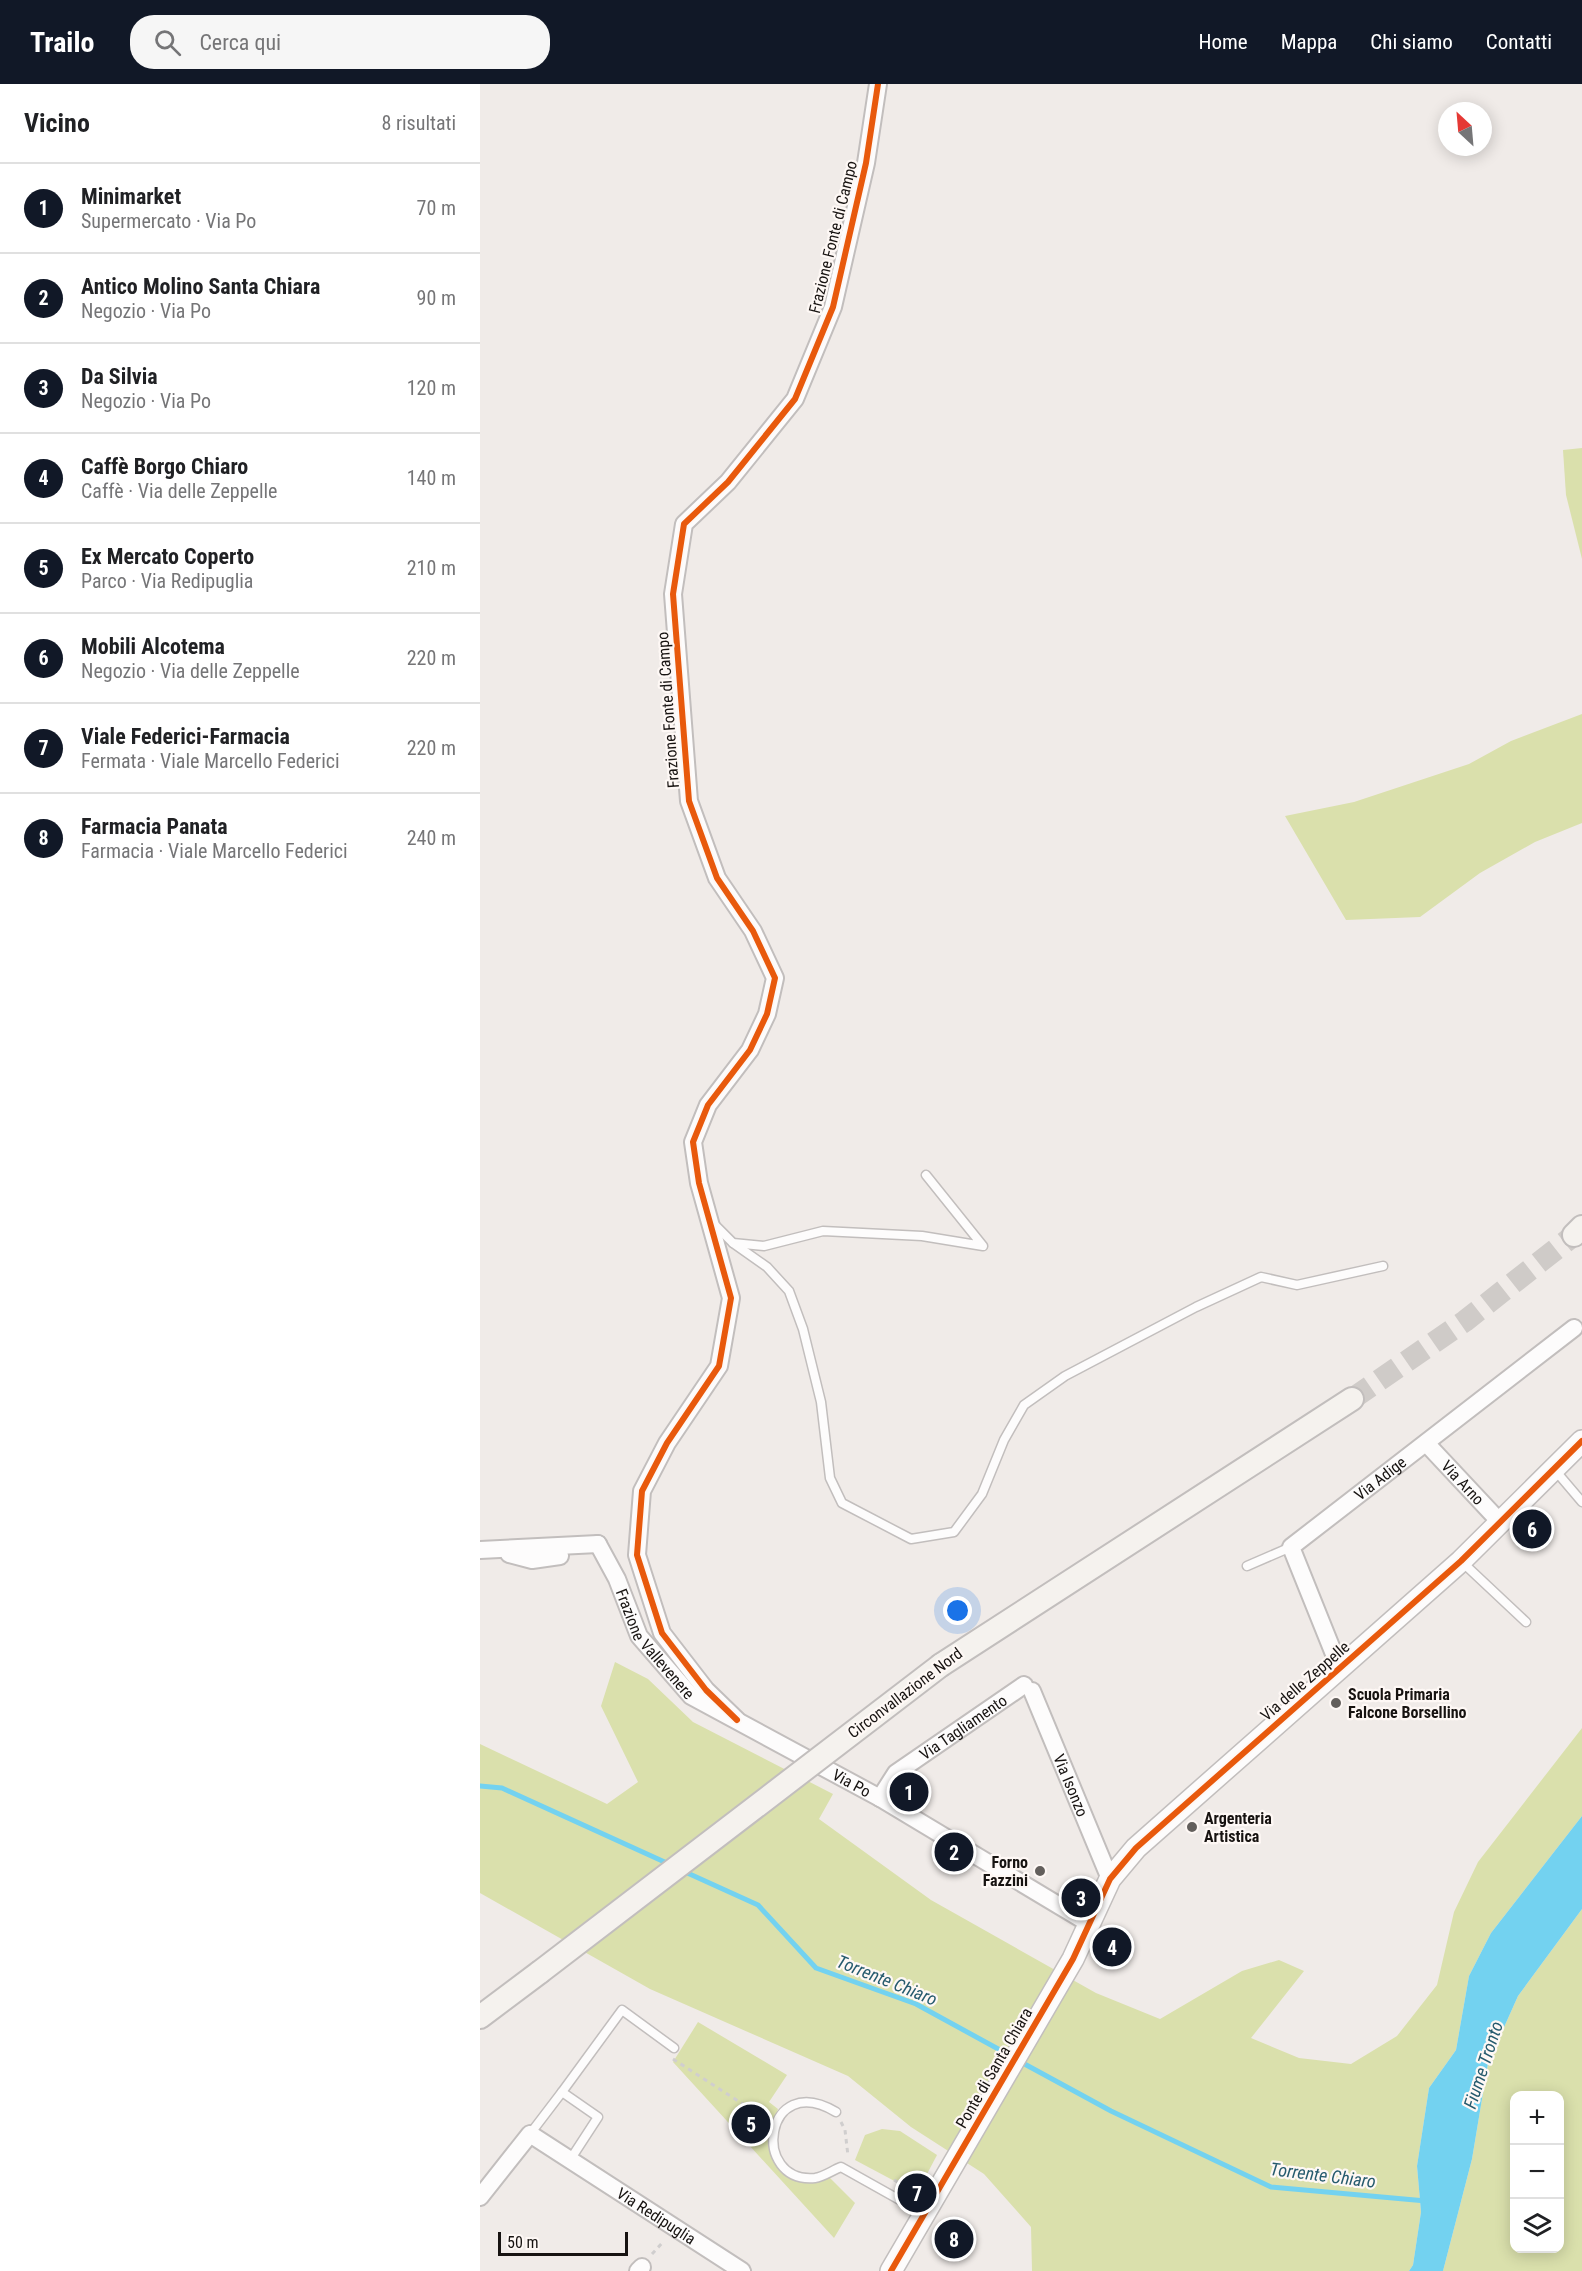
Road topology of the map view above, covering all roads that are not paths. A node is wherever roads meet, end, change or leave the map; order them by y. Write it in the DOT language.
graph roads {
  1 [pos="878,84"];
  2 [pos="926,1175"];
  3 [pos="710,1220"];
  4 [pos="733,1243"];
  5 [pos="1383,1266"];
  6 [pos="1574,1328"];
  7 [pos="1352,1399"];
  8 [pos="1582,1441"];
  9 [pos="1426,1443"];
  10 [pos="1554,1469"];
  11 [pos="1582,1502"];
  12 [pos="1500,1522"];
  13 [pos="1291,1547"];
  14 [pos="487,1550"];
  15 [pos="1461,1561"];
  16 [pos="1247,1566"];
  17 [pos="1526,1622"];
  18 [pos="1340,1669"];
  19 [pos="1028,1688"];
  20 [pos="737,1720"];
  21 [pos="880,1798"];
  22 [pos="1110,1880"];
  23 [pos="1088,1923"];
  24 [pos="1073,1959"];
  25 [pos="502,2000"];
  26 [pos="480,2006"];
  27 [pos="480,2017"];
  28 [pos="674,2048"];
  29 [pos="562,2092"];
  30 [pos="836,2112"];
  31 [pos="530,2134"];
  32 [pos="570,2160"];
  33 [pos="480,2197"];
  34 [pos="925,2215"];
  35 [pos="742,2271"];
  36 [pos="891,2271"];
  1 -- 3 [label="street, Frazione Fonte di Campo"];
  2 -- 4 [label="lane"];
  3 -- 4 [label="lane"];
  3 -- 20 [label="street, Frazione Fonte di Campo"];
  4 -- 5 [label="lane"];
  6 -- 9 [label="street, Via Adige"];
  7 -- 25 [label="main road, Circonvallazione Nord, bridge"];
  8 -- 10 [label="street, Via delle Zeppelle"];
  9 -- 12 [label="street, Via Arno"];
  9 -- 13 [label="street, Via Adige"];
  10 -- 11 [label="lane"];
  10 -- 12 [label="street, Via delle Zeppelle"];
  12 -- 15 [label="street, Via delle Zeppelle"];
  13 -- 16 [label="lane"];
  13 -- 18 [label="street"];
  14 -- 20 [label="street, Frazione Vallevenere"];
  15 -- 17 [label="lane"];
  15 -- 18 [label="street, Via delle Zeppelle"];
  18 -- 22 [label="street, Via delle Zeppelle"];
  19 -- 21 [label="street, Via Tagliamento"];
  19 -- 22 [label="street, Via Isonzo"];
  20 -- 21 [label="street, Via Po"];
  21 -- 23 [label="street, Via Po"];
  22 -- 23 [label="street, Via delle Zeppelle"];
  23 -- 24 [label="street, Via delle Zeppelle"];
  24 -- 34 [label="street, Ponte di Santa Chiara"];
  25 -- 26 [label="main road"];
  25 -- 27 [label="main road, Circonvallazione Nord"];
  28 -- 29 [label="lane"];
  29 -- 31 [label="lane"];
  29 -- 32 [label="lane"];
  30 -- 34 [label="lane"];
  31 -- 32 [label="street, Via Redipuglia"];
  31 -- 33 [label="street"];
  32 -- 35 [label="street, Via Redipuglia"];
  34 -- 36 [label="street, Ponte di Santa Chiara"];
}
